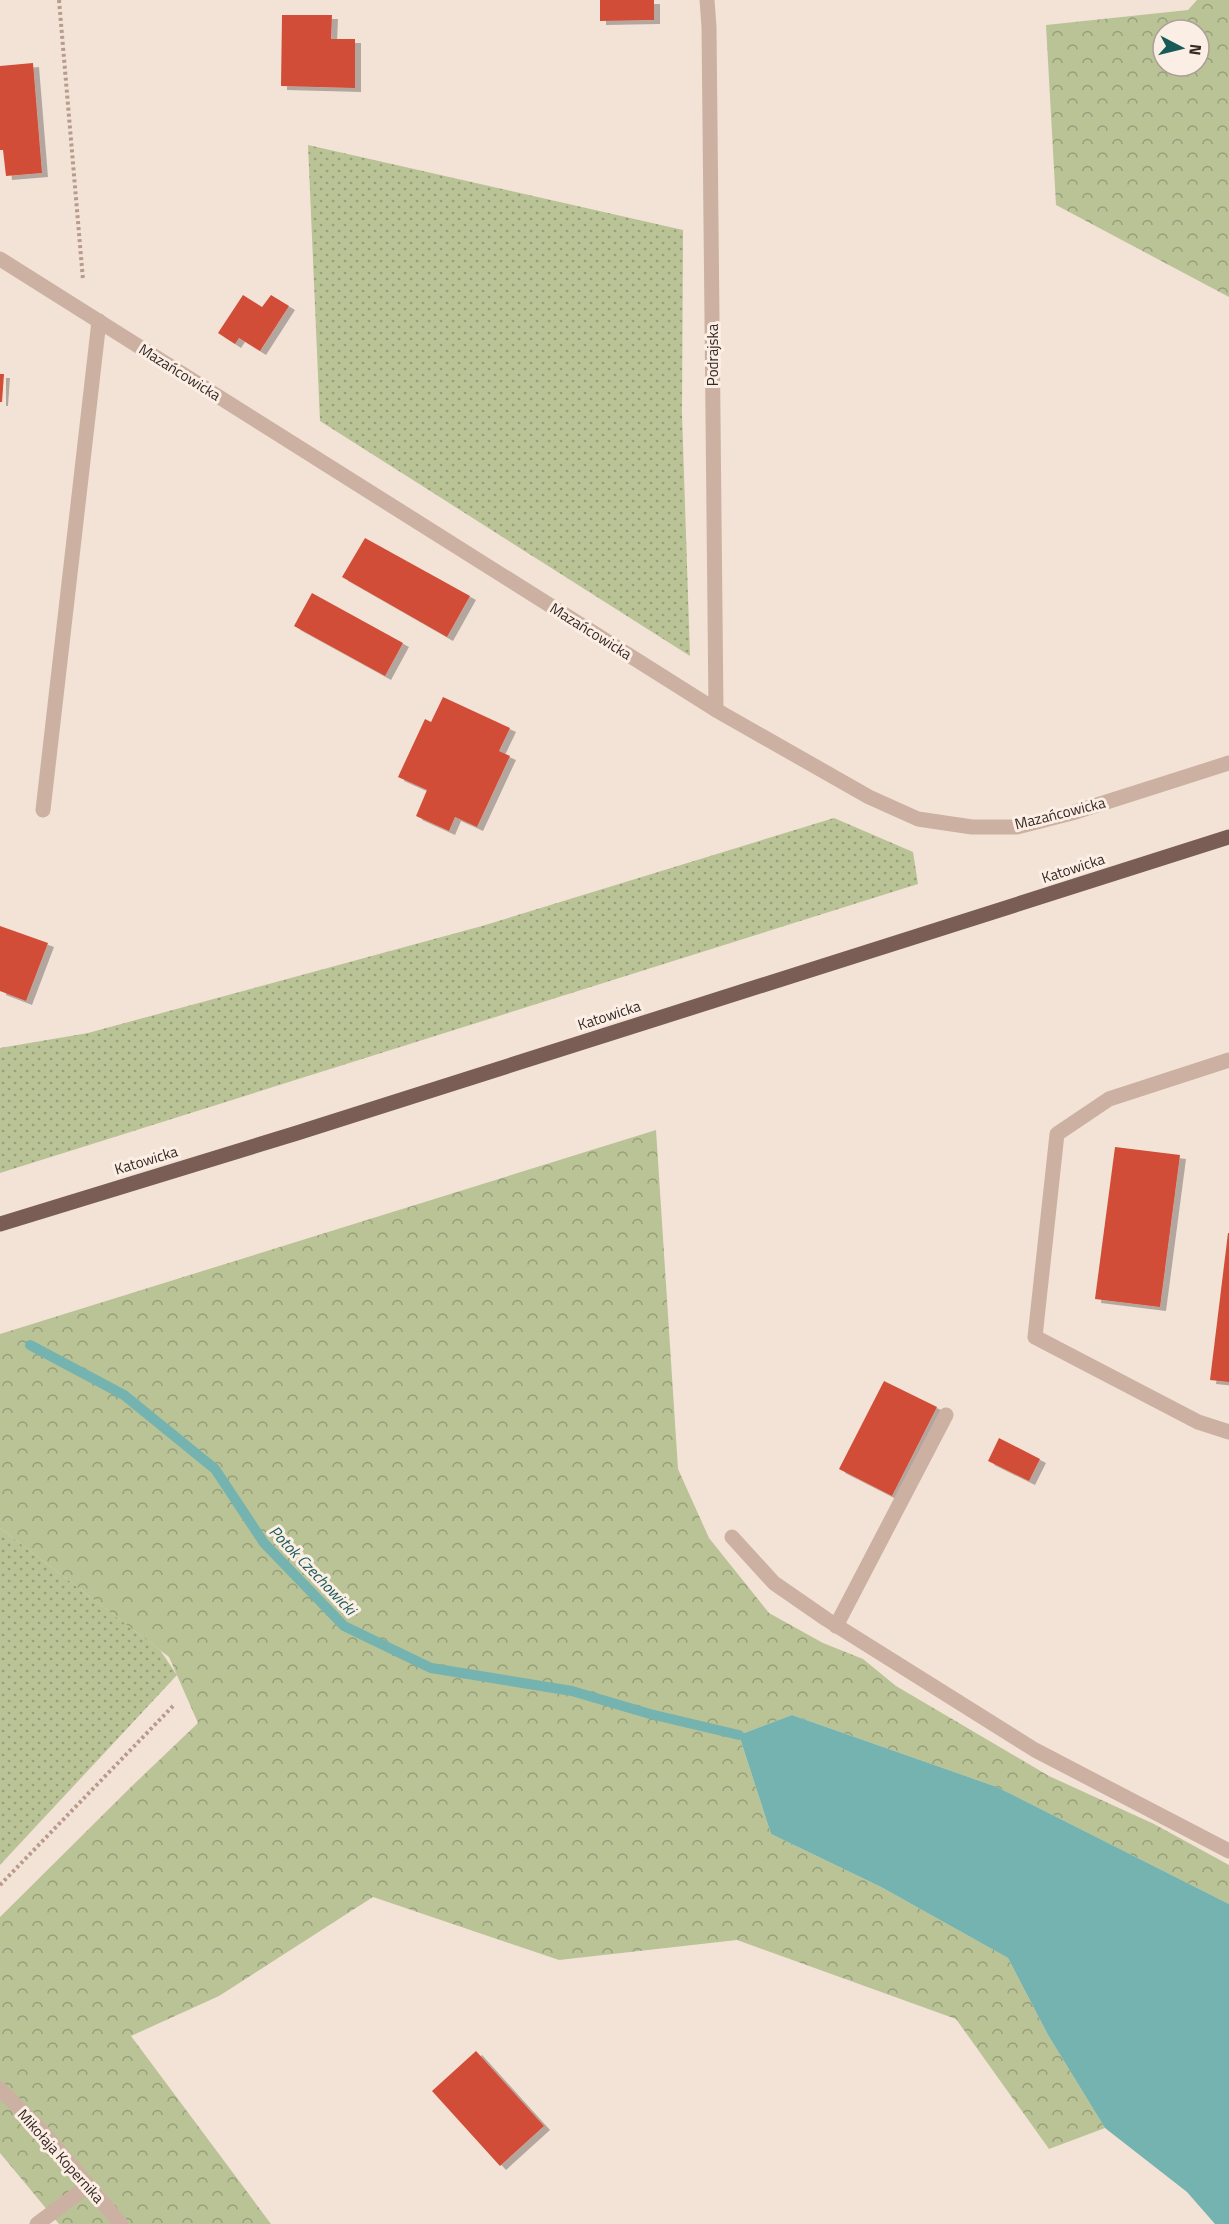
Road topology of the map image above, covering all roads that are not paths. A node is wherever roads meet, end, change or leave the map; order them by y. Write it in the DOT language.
graph roads {
  1 [pos="707,0"];
  2 [pos="0,259"];
  3 [pos="99,321"];
  4 [pos="716,710"];
  5 [pos="1229,763"];
  6 [pos="43,810"];
  7 [pos="1229,837"];
  8 [pos="1229,1060"];
  9 [pos="0,1224"];
  10 [pos="946,1415"];
  11 [pos="1229,1432"];
  12 [pos="732,1536"];
  13 [pos="836,1626"];
  14 [pos="1229,1851"];
  15 [pos="0,2089"];
  16 [pos="88,2186"];
  17 [pos="37,2224"];
  18 [pos="121,2224"];
  1 -- 4 [label="street, Podrajska"];
  2 -- 3 [label="street, Mazańcowicka"];
  3 -- 4 [label="street, Mazańcowicka"];
  3 -- 6 [label="street"];
  4 -- 5 [label="street, Mazańcowicka"];
  7 -- 9 [label="main road, Katowicka"];
  8 -- 11 [label="street"];
  10 -- 13 [label="street"];
  12 -- 13 [label="street"];
  13 -- 14 [label="street"];
  15 -- 16 [label="street, Mikołaja Kopernika"];
  16 -- 17 [label="street"];
  16 -- 18 [label="street, Mikołaja Kopernika"];
}
